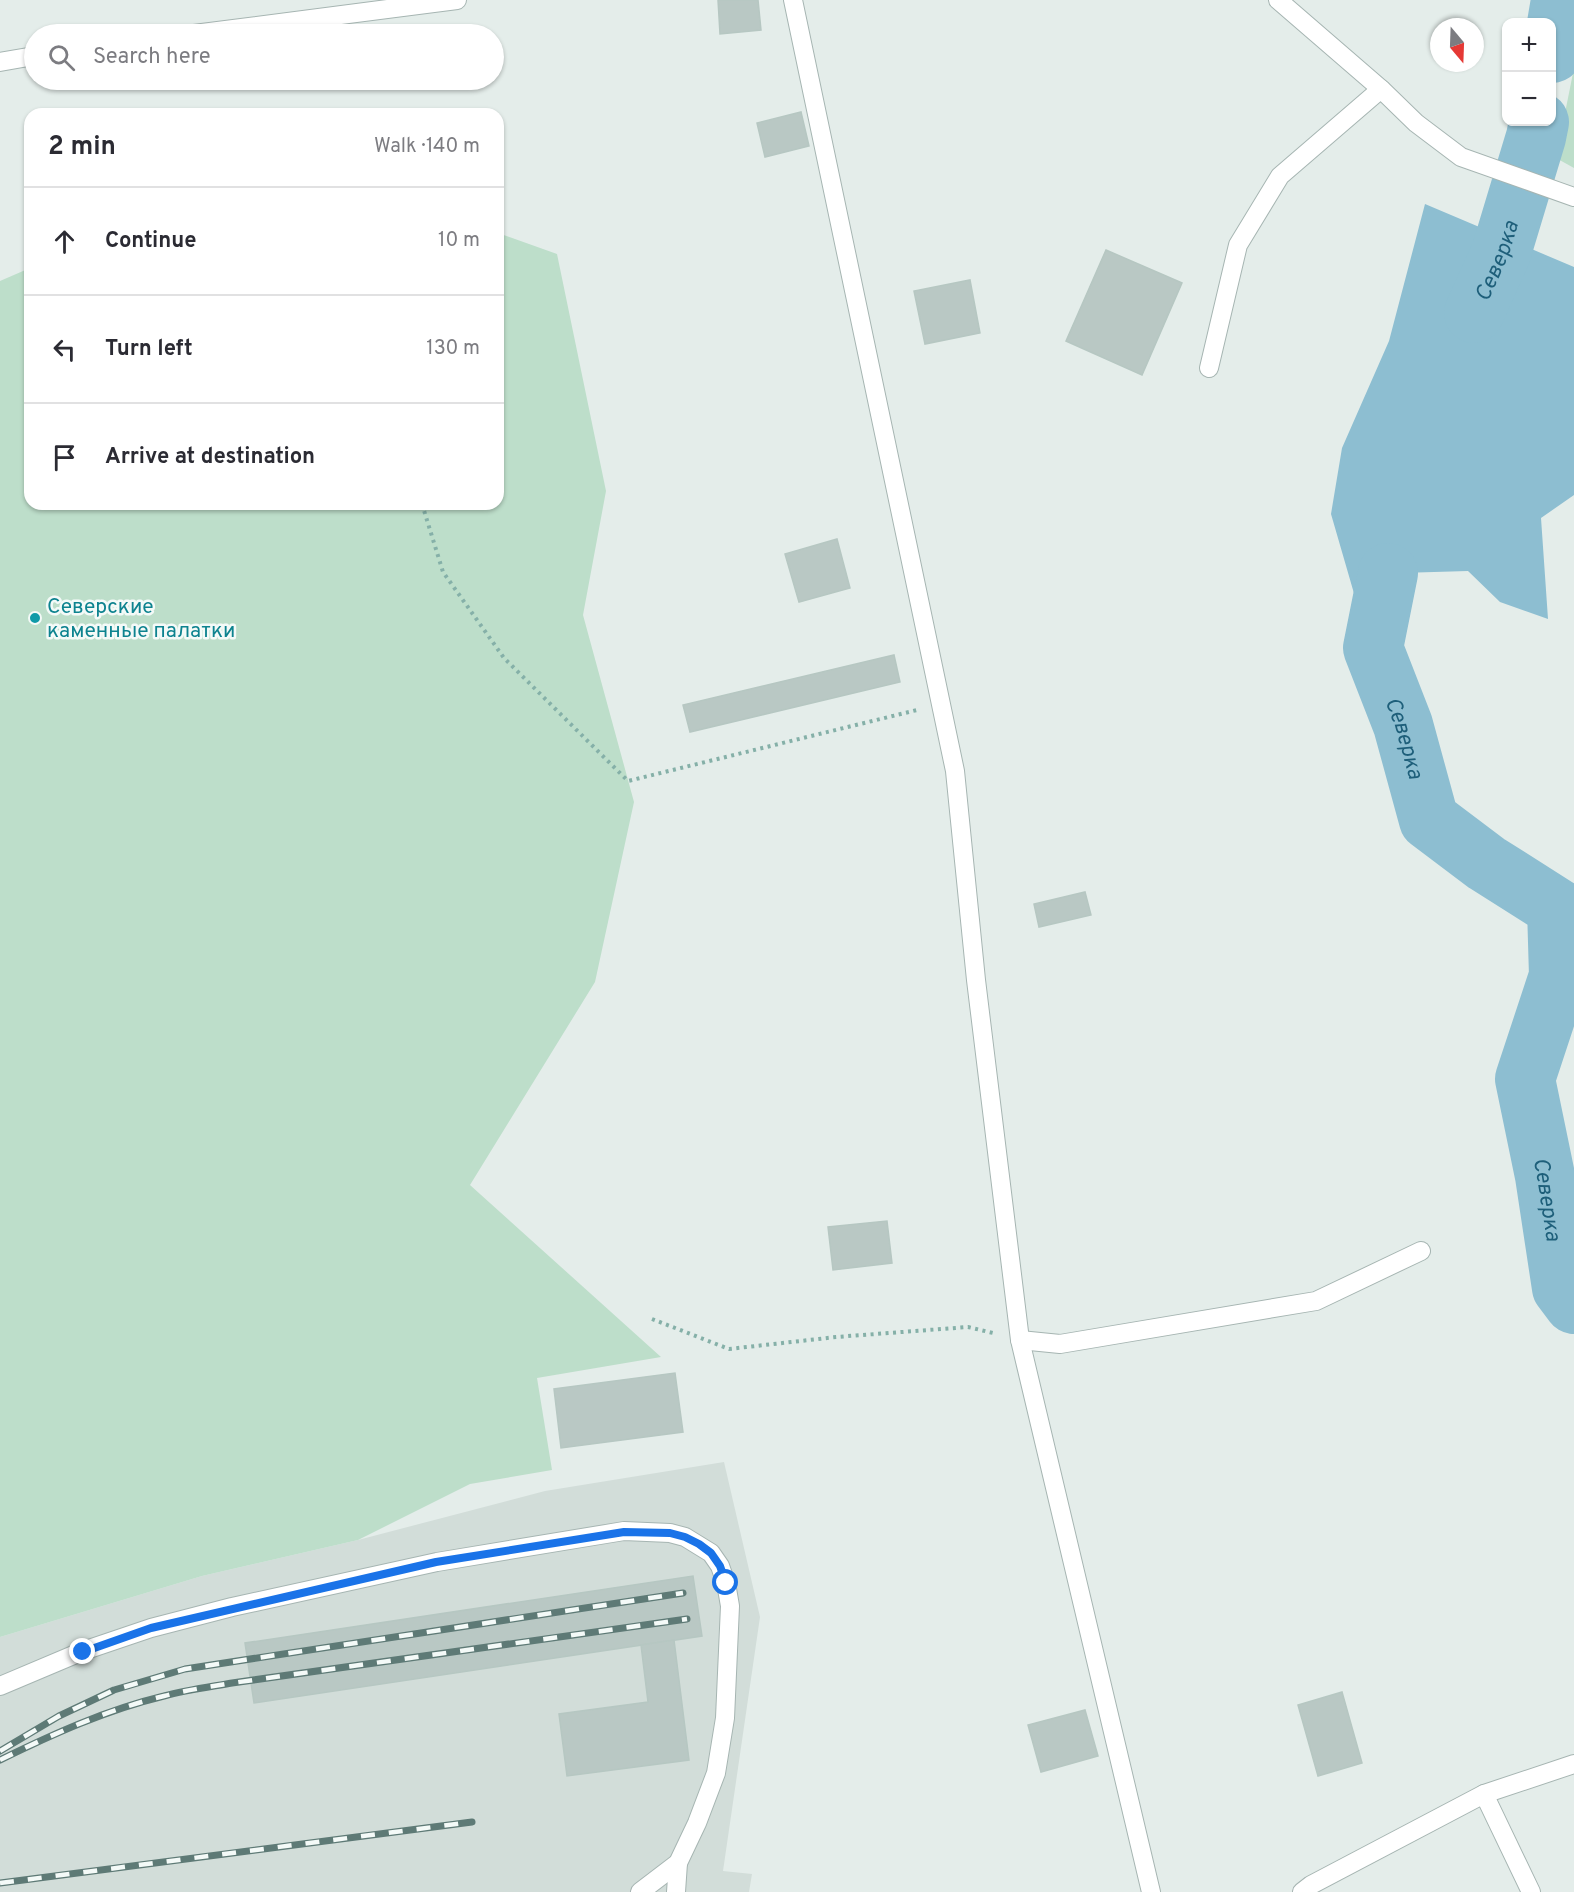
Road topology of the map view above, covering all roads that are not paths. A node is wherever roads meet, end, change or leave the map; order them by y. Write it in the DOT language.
graph roads {
  1 [pos="457,0"];
  2 [pos="793,0"];
  3 [pos="1278,0"];
  4 [pos="271,24"];
  5 [pos="24,58"];
  6 [pos="0,62"];
  7 [pos="1381,89"];
  8 [pos="1574,197"];
  9 [pos="1209,368"];
  10 [pos="1421,1251"];
  11 [pos="1020,1340"];
  12 [pos="0,1686"];
  13 [pos="1574,1764"];
  14 [pos="1485,1794"];
  15 [pos="678,1863"];
  16 [pos="640,1892"];
  17 [pos="676,1892"];
  18 [pos="1151,1892"];
  19 [pos="1302,1892"];
  20 [pos="1531,1892"];
  1 -- 4 [label="street"];
  2 -- 11 [label="street"];
  3 -- 7 [label="street"];
  5 -- 6 [label="street"];
  7 -- 8 [label="street"];
  7 -- 9 [label="street"];
  10 -- 11 [label="street"];
  11 -- 18 [label="street"];
  12 -- 15 [label="street"];
  13 -- 14 [label="street"];
  14 -- 19 [label="street"];
  14 -- 20 [label="street"];
  15 -- 16 [label="street"];
  15 -- 17 [label="street"];
}
